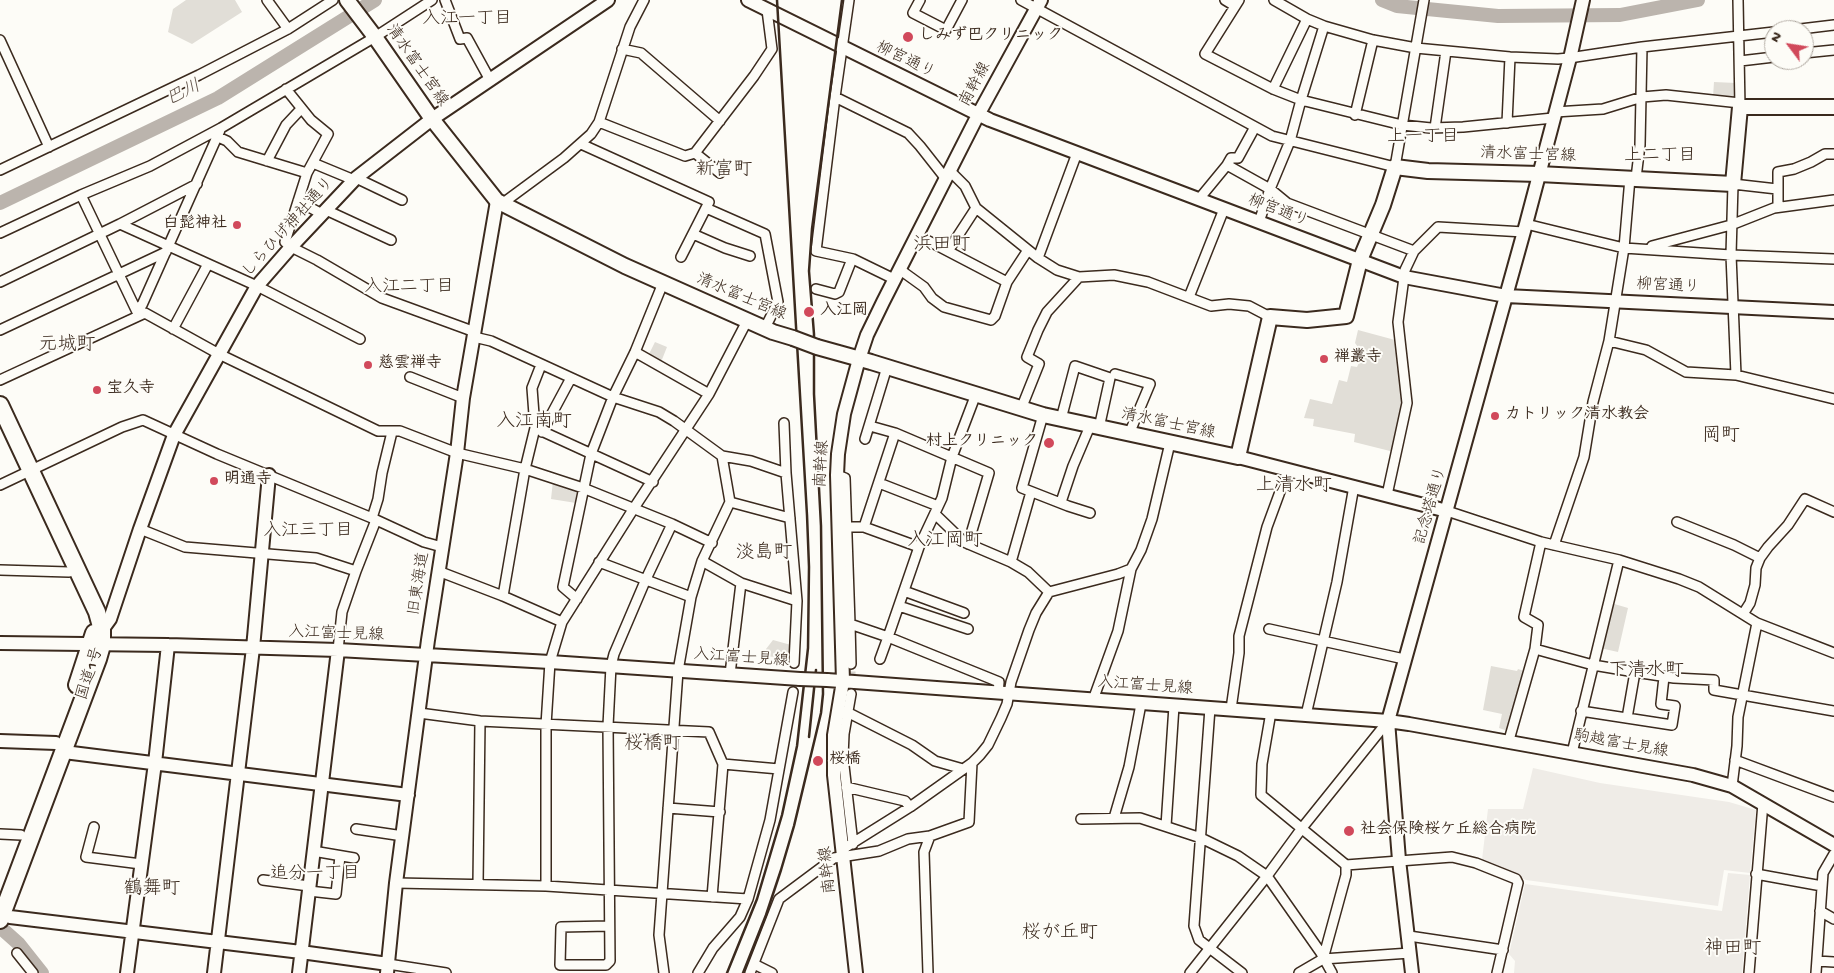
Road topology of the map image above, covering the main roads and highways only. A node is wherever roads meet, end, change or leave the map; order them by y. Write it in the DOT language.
graph roads {
  1 [pos="347,0"];
  2 [pos="1834,107"];
  3 [pos="0,405"];
  4 [pos="0,424"];
  5 [pos="27,473"];
  6 [pos="97,638"];
  7 [pos="60,747"];
  8 [pos="0,893"];
  9 [pos="1,918"];
  1 -- 2 [label="main road, 清水富士宮線, bridge"];
  3 -- 5 [label="highway, 国道1号"];
  4 -- 5 [label="highway, 国道1号"];
  5 -- 6 [label="highway, 国道1号"];
  5 -- 6 [label="highway, 国道1号"];
  6 -- 7 [label="highway, 国道1号"];
  7 -- 8 [label="highway, 国道1号"];
  7 -- 9 [label="highway, 国道1号"];
}
